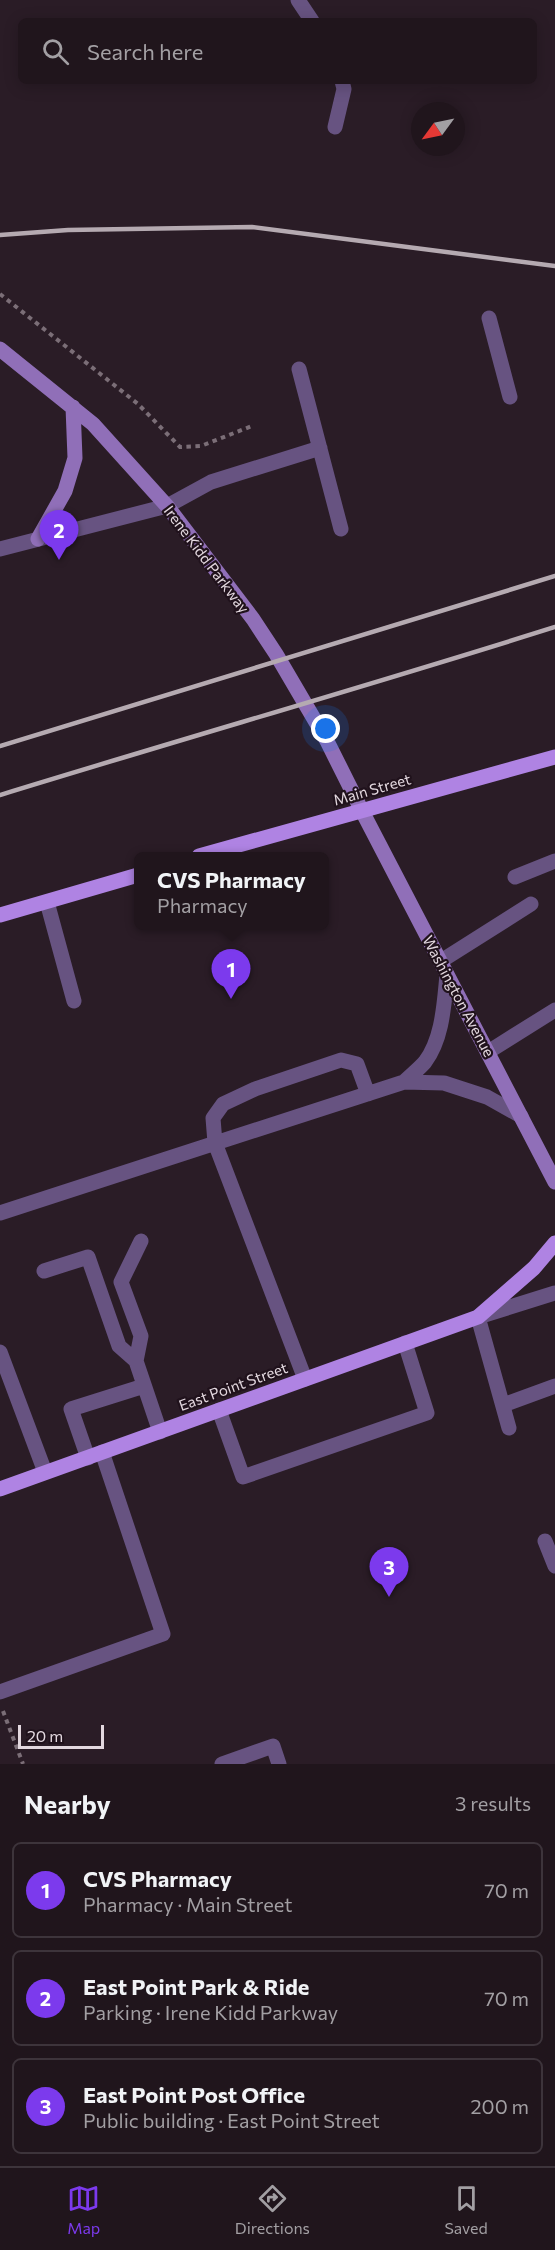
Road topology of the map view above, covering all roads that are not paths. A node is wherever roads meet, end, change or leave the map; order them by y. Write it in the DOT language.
graph roads {
  1 [pos="298,0"];
  2 [pos="310,18"];
  3 [pos="343,84"];
  4 [pos="335,128"];
  5 [pos="489,318"];
  6 [pos="0,350"];
  7 [pos="299,369"];
  8 [pos="510,397"];
  9 [pos="73,407"];
  10 [pos="320,448"];
  11 [pos="167,506"];
  12 [pos="341,529"];
  13 [pos="38,539"];
  14 [pos="0,549"];
  15 [pos="555,757"];
  16 [pos="362,811"];
  17 [pos="213,852"];
  18 [pos="555,861"];
  19 [pos="134,876"];
  20 [pos="515,877"];
  21 [pos="47,902"];
  22 [pos="531,904"];
  23 [pos="0,915"];
  24 [pos="444,968"];
  25 [pos="74,1001"];
  26 [pos="555,1010"];
  27 [pos="488,1052"];
  28 [pos="404,1082"];
  29 [pos="368,1094"];
  30 [pos="521,1116"];
  31 [pos="215,1143"];
  32 [pos="555,1182"];
  33 [pos="0,1213"];
  34 [pos="141,1241"];
  35 [pos="555,1244"];
  36 [pos="44,1271"];
  37 [pos="555,1293"];
  38 [pos="478,1317"];
  39 [pos="405,1343"];
  40 [pos="0,1352"];
  41 [pos="136,1361"];
  42 [pos="305,1379"];
  43 [pos="144,1386"];
  44 [pos="555,1386"];
  45 [pos="503,1405"];
  46 [pos="219,1410"];
  47 [pos="509,1428"];
  48 [pos="160,1431"];
  49 [pos="95,1455"];
  50 [pos="45,1472"];
  51 [pos="0,1489"];
  52 [pos="545,1541"];
  53 [pos="555,1566"];
  54 [pos="0,1692"];
  55 [pos="222,1764"];
  56 [pos="279,1764"];
  1 -- 2 [label="street"];
  3 -- 4 [label="street"];
  5 -- 8 [label="street"];
  6 -- 9 [label="main road, Irene Kidd Parkway"];
  7 -- 10 [label="street"];
  9 -- 11 [label="main road, Irene Kidd Parkway"];
  9 -- 13 [label="main road"];
  10 -- 11 [label="street"];
  10 -- 12 [label="street"];
  11 -- 13 [label="street"];
  11 -- 16 [label="main road, Irene Kidd Parkway"];
  13 -- 14 [label="street"];
  15 -- 16 [label="main road, Main Street"];
  16 -- 17 [label="main road, Main Street"];
  16 -- 24 [label="main road, Washington Avenue"];
  18 -- 20 [label="street"];
  19 -- 21 [label="main road"];
  21 -- 23 [label="main road"];
  21 -- 25 [label="street"];
  22 -- 24 [label="street"];
  24 -- 27 [label="main road, Washington Avenue"];
  24 -- 28 [label="street"];
  26 -- 27 [label="street"];
  27 -- 30 [label="main road, Washington Avenue"];
  28 -- 29 [label="street"];
  28 -- 30 [label="street"];
  29 -- 31 [label="street"];
  29 -- 31 [label="street"];
  30 -- 32 [label="main road, Washington Avenue"];
  31 -- 33 [label="street"];
  31 -- 42 [label="street"];
  34 -- 41 [label="street"];
  35 -- 38 [label="main road, East Point Street"];
  36 -- 41 [label="street"];
  37 -- 38 [label="street, East Point Street"];
  38 -- 39 [label="main road, East Point Street"];
  38 -- 45 [label="street"];
  39 -- 42 [label="main road, East Point Street"];
  39 -- 46 [label="street"];
  40 -- 50 [label="street"];
  41 -- 43 [label="street"];
  42 -- 46 [label="main road, East Point Street"];
  43 -- 48 [label="street"];
  43 -- 49 [label="street"];
  44 -- 45 [label="street"];
  45 -- 47 [label="street"];
  46 -- 48 [label="main road, East Point Street"];
  48 -- 49 [label="main road, East Point Street"];
  49 -- 50 [label="main road, East Point Street"];
  49 -- 54 [label="street"];
  50 -- 51 [label="main road, East Point Street"];
  52 -- 53 [label="street"];
  55 -- 56 [label="street"];
}
